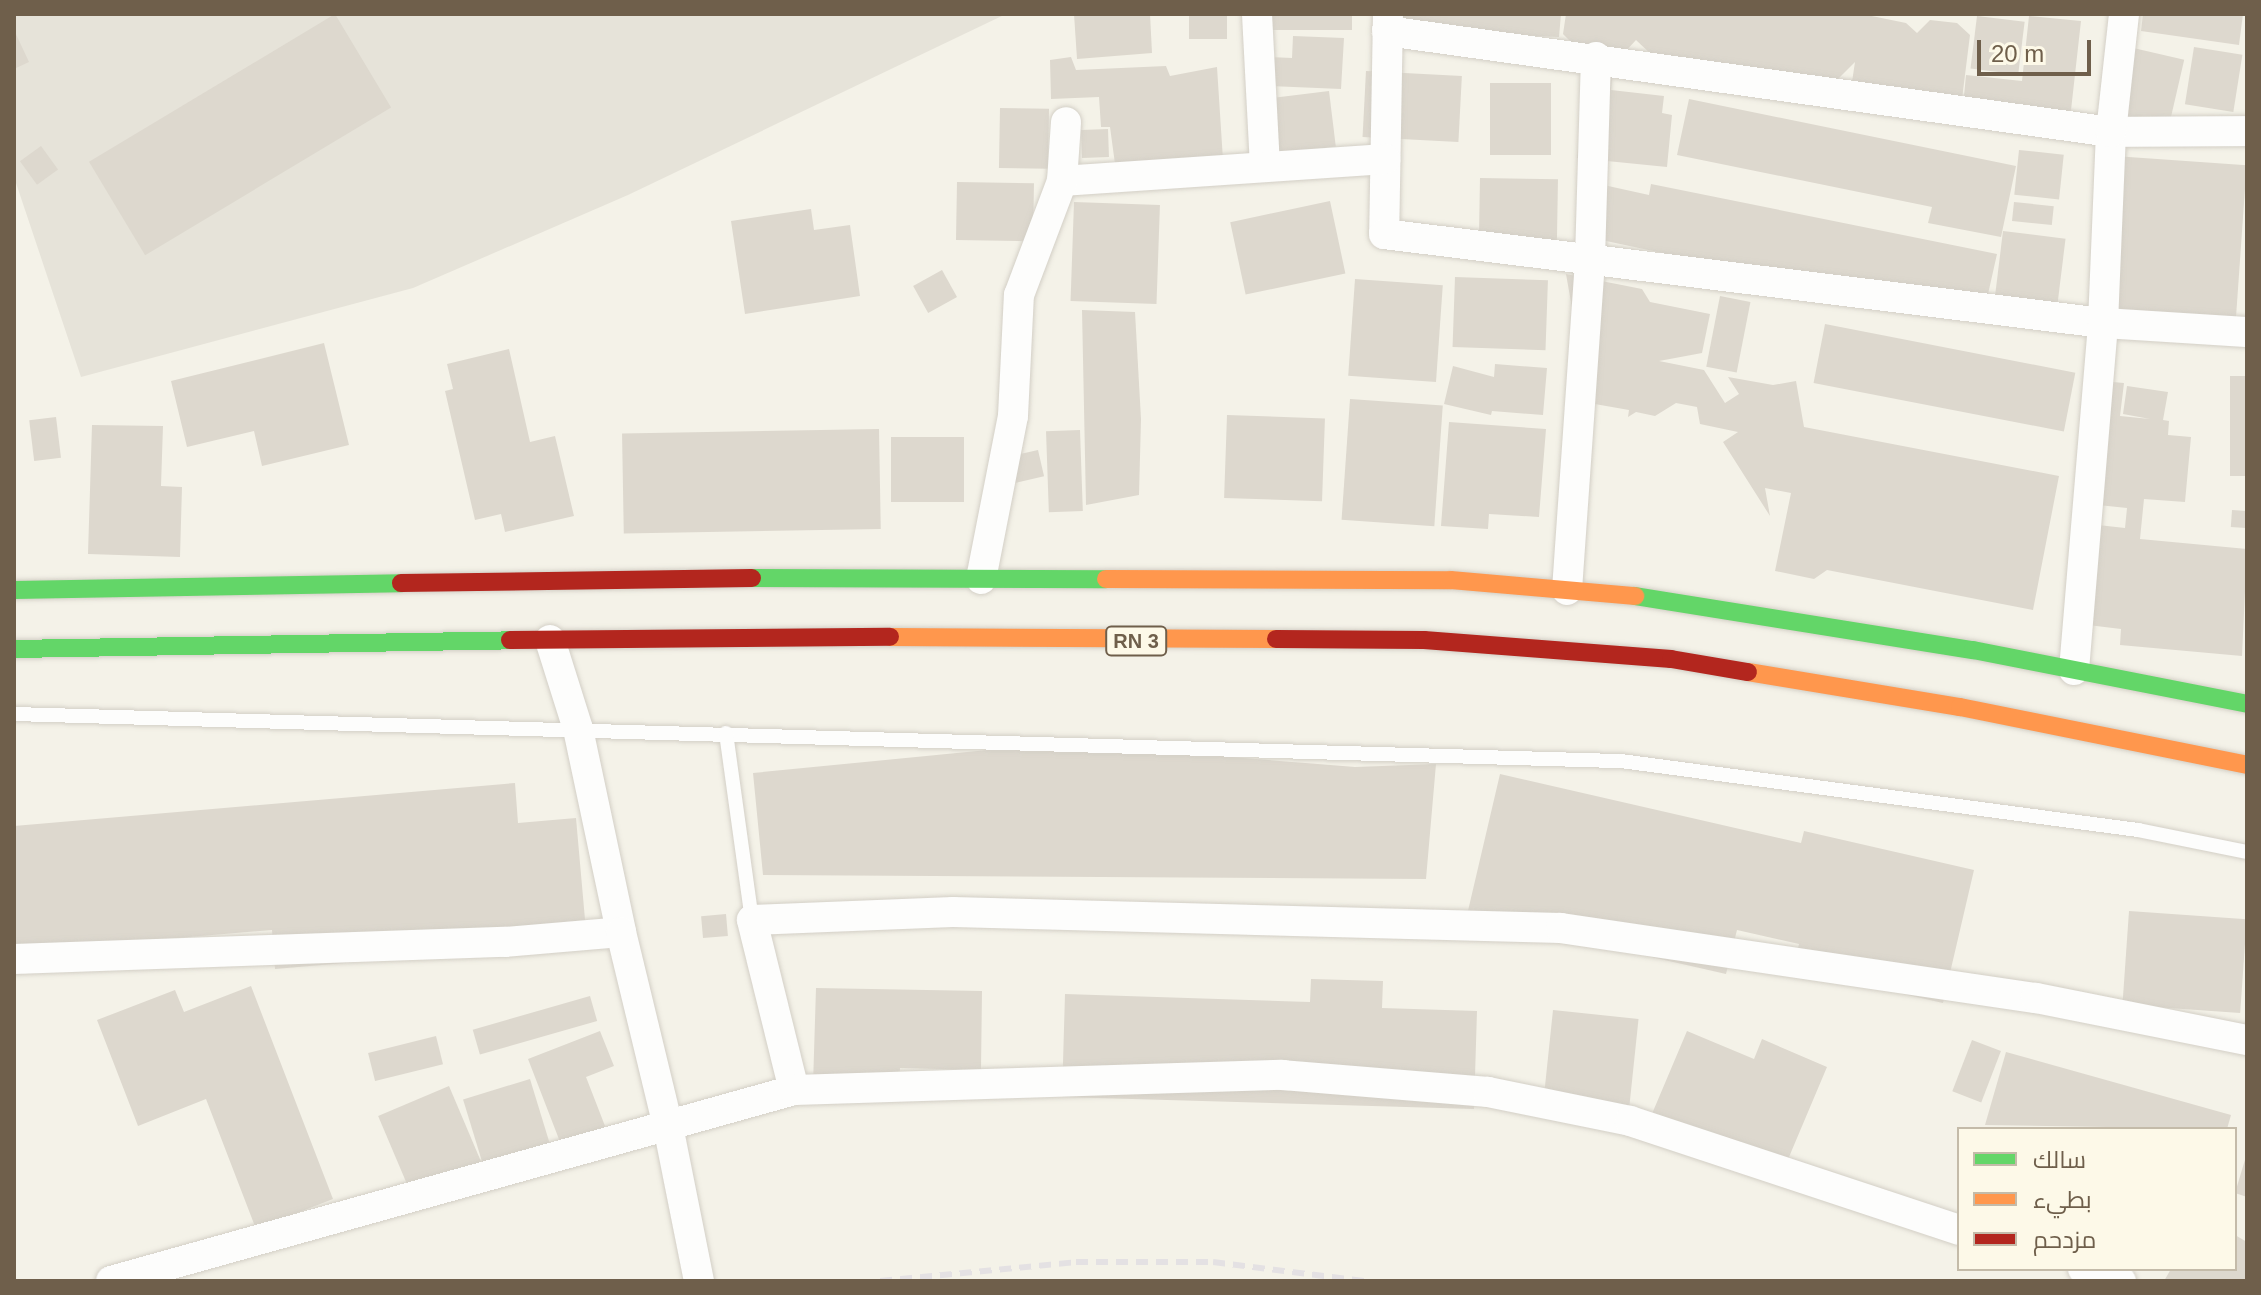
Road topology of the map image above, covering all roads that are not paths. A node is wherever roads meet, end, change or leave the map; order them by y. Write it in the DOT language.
graph roads {
  1 [pos="1257,14"];
  2 [pos="2124,14"];
  3 [pos="1387,23"];
  4 [pos="1596,57"];
  5 [pos="1066,122"];
  6 [pos="2247,131"];
  7 [pos="2111,132"];
  8 [pos="1385,159"];
  9 [pos="1265,165"];
  10 [pos="1062,181"];
  11 [pos="1590,259"];
  12 [pos="2103,323"];
  13 [pos="2247,332"];
  14 [pos="981,579"];
  15 [pos="14,590"];
  16 [pos="1567,590"];
  17 [pos="550,640"];
  18 [pos="14,649"];
  19 [pos="2074,670"];
  20 [pos="2247,704"];
  21 [pos="14,714"];
  22 [pos="578,729"];
  23 [pos="726,733"];
  24 [pos="2247,765"];
  25 [pos="2247,852"];
  26 [pos="752,920"];
  27 [pos="621,932"];
  28 [pos="14,959"];
  29 [pos="2247,1040"];
  30 [pos="794,1090"];
  31 [pos="668,1126"];
  32 [pos="1957,1229"];
  33 [pos="2089,1271"];
  34 [pos="111,1281"];
  35 [pos="699,1281"];
  36 [pos="2121,1281"];
  1 -- 9 [label="street"];
  2 -- 7 [label="street"];
  3 -- 4 [label="street"];
  3 -- 8 [label="street"];
  4 -- 7 [label="street"];
  4 -- 11 [label="street"];
  5 -- 10 [label="street"];
  6 -- 7 [label="street"];
  7 -- 12 [label="street"];
  8 -- 9 [label="street"];
  8 -- 11 [label="street"];
  9 -- 10 [label="street"];
  10 -- 14 [label="street"];
  11 -- 12 [label="street"];
  11 -- 16 [label="street"];
  12 -- 13 [label="street"];
  12 -- 19 [label="street"];
  14 -- 15 [label="highway"];
  14 -- 16 [label="highway"];
  16 -- 19 [label="highway"];
  17 -- 18 [label="highway, RN 3"];
  17 -- 22 [label="street"];
  17 -- 24 [label="highway, RN 3"];
  19 -- 20 [label="highway"];
  21 -- 22 [label="lane"];
  22 -- 23 [label="lane"];
  22 -- 27 [label="street"];
  23 -- 25 [label="lane"];
  23 -- 26 [label="lane"];
  26 -- 29 [label="street"];
  26 -- 30 [label="street"];
  27 -- 28 [label="street"];
  27 -- 31 [label="street"];
  30 -- 31 [label="street"];
  30 -- 32 [label="street"];
  31 -- 34 [label="street"];
  31 -- 35 [label="street"];
  33 -- 36 [label="street"];
}
